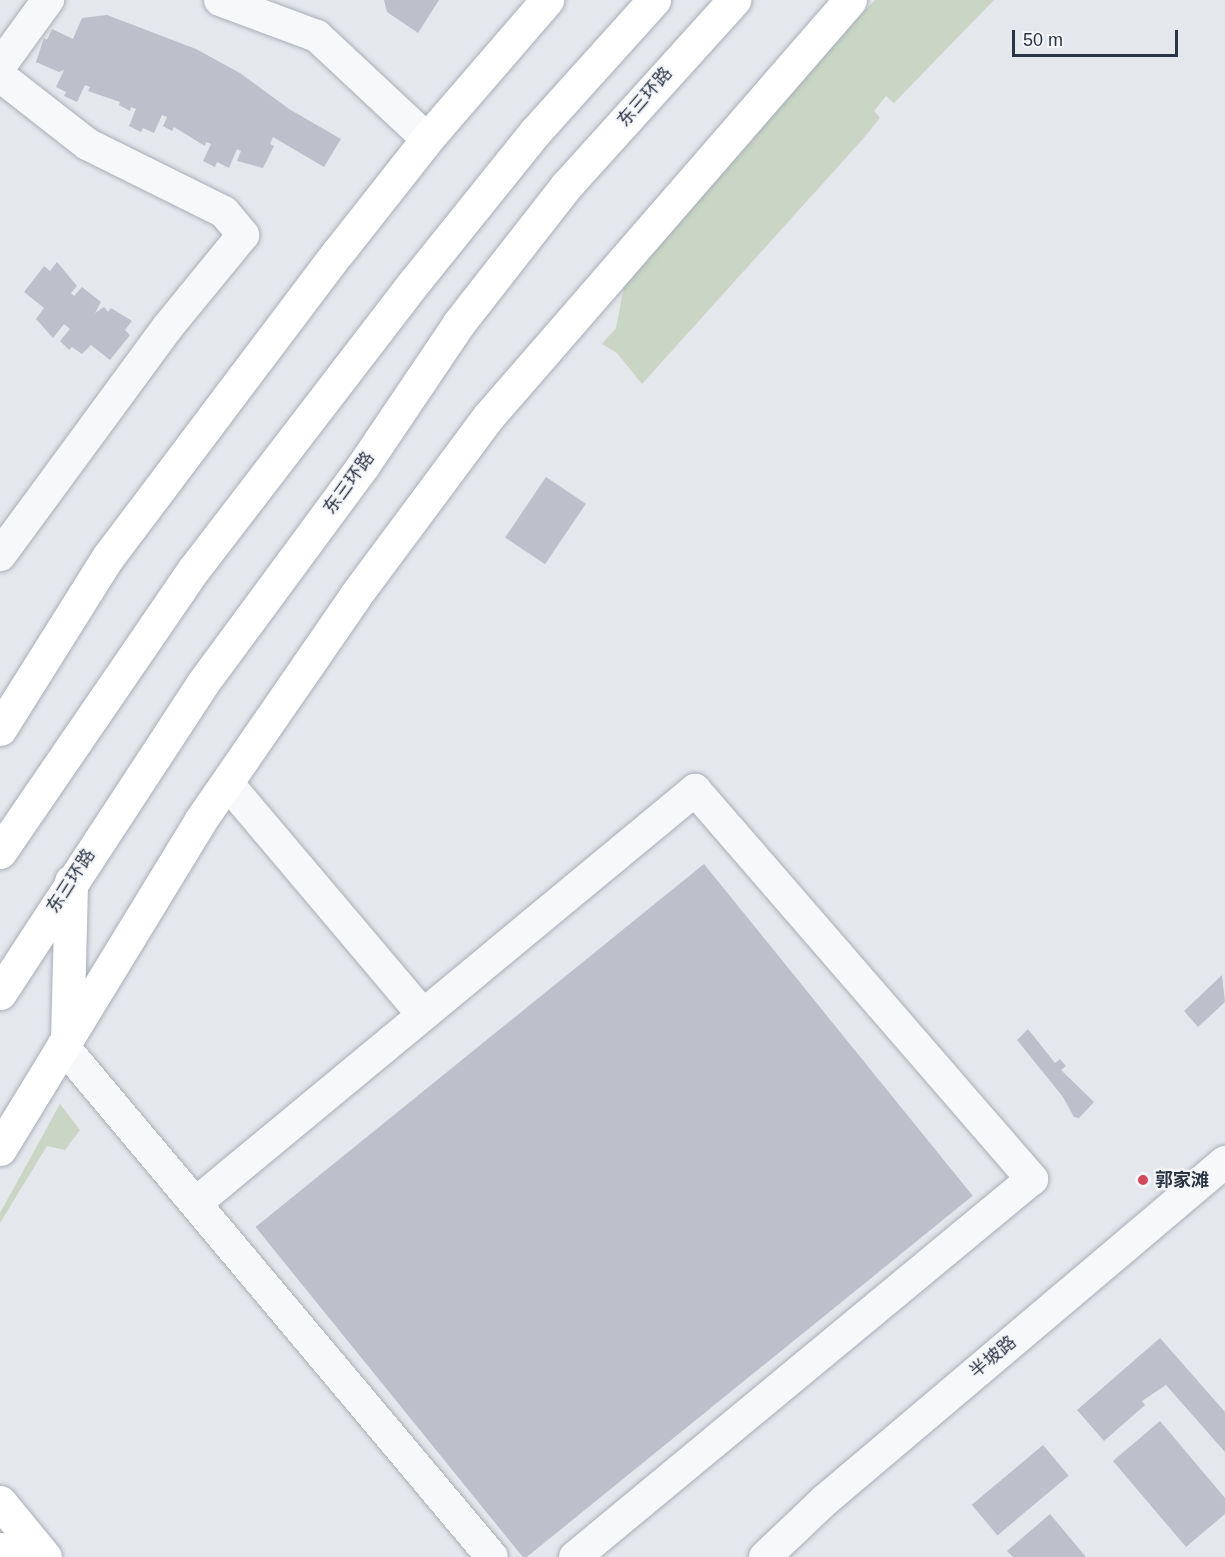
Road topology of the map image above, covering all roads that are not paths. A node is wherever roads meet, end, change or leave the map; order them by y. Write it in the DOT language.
graph roads {
  1 [pos="48,0"];
  2 [pos="547,0"];
  3 [pos="654,0"];
  4 [pos="735,0"];
  5 [pos="850,0"];
  6 [pos="234,2"];
  7 [pos="0,66"];
  8 [pos="0,76"];
  9 [pos="427,140"];
  10 [pos="0,555"];
  11 [pos="0,729"];
  12 [pos="228,784"];
  13 [pos="0,851"];
  14 [pos="71,879"];
  15 [pos="0,993"];
  16 [pos="423,1015"];
  17 [pos="65,1042"];
  18 [pos="0,1149"];
  19 [pos="1225,1162"];
  20 [pos="196,1203"];
  21 [pos="0,1502"];
  22 [pos="0,1549"];
  23 [pos="6,1557"];
  24 [pos="45,1557"];
  25 [pos="492,1557"];
  26 [pos="575,1557"];
  27 [pos="765,1557"];
  1 -- 7 [label="street"];
  2 -- 9 [label="main road"];
  3 -- 13 [label="main road"];
  4 -- 14 [label="main road, 东三环路"];
  5 -- 12 [label="main road"];
  6 -- 9 [label="street"];
  8 -- 10 [label="street"];
  9 -- 11 [label="main road"];
  12 -- 16 [label="street"];
  12 -- 17 [label="main road"];
  14 -- 15 [label="main road, 东三环路"];
  14 -- 17 [label="main road"];
  16 -- 20 [label="street"];
  16 -- 26 [label="street"];
  17 -- 18 [label="main road"];
  17 -- 20 [label="street"];
  19 -- 27 [label="street, 半坡路"];
  20 -- 25 [label="street"];
  21 -- 24 [label="main road"];
  22 -- 23 [label="main road"];
}
